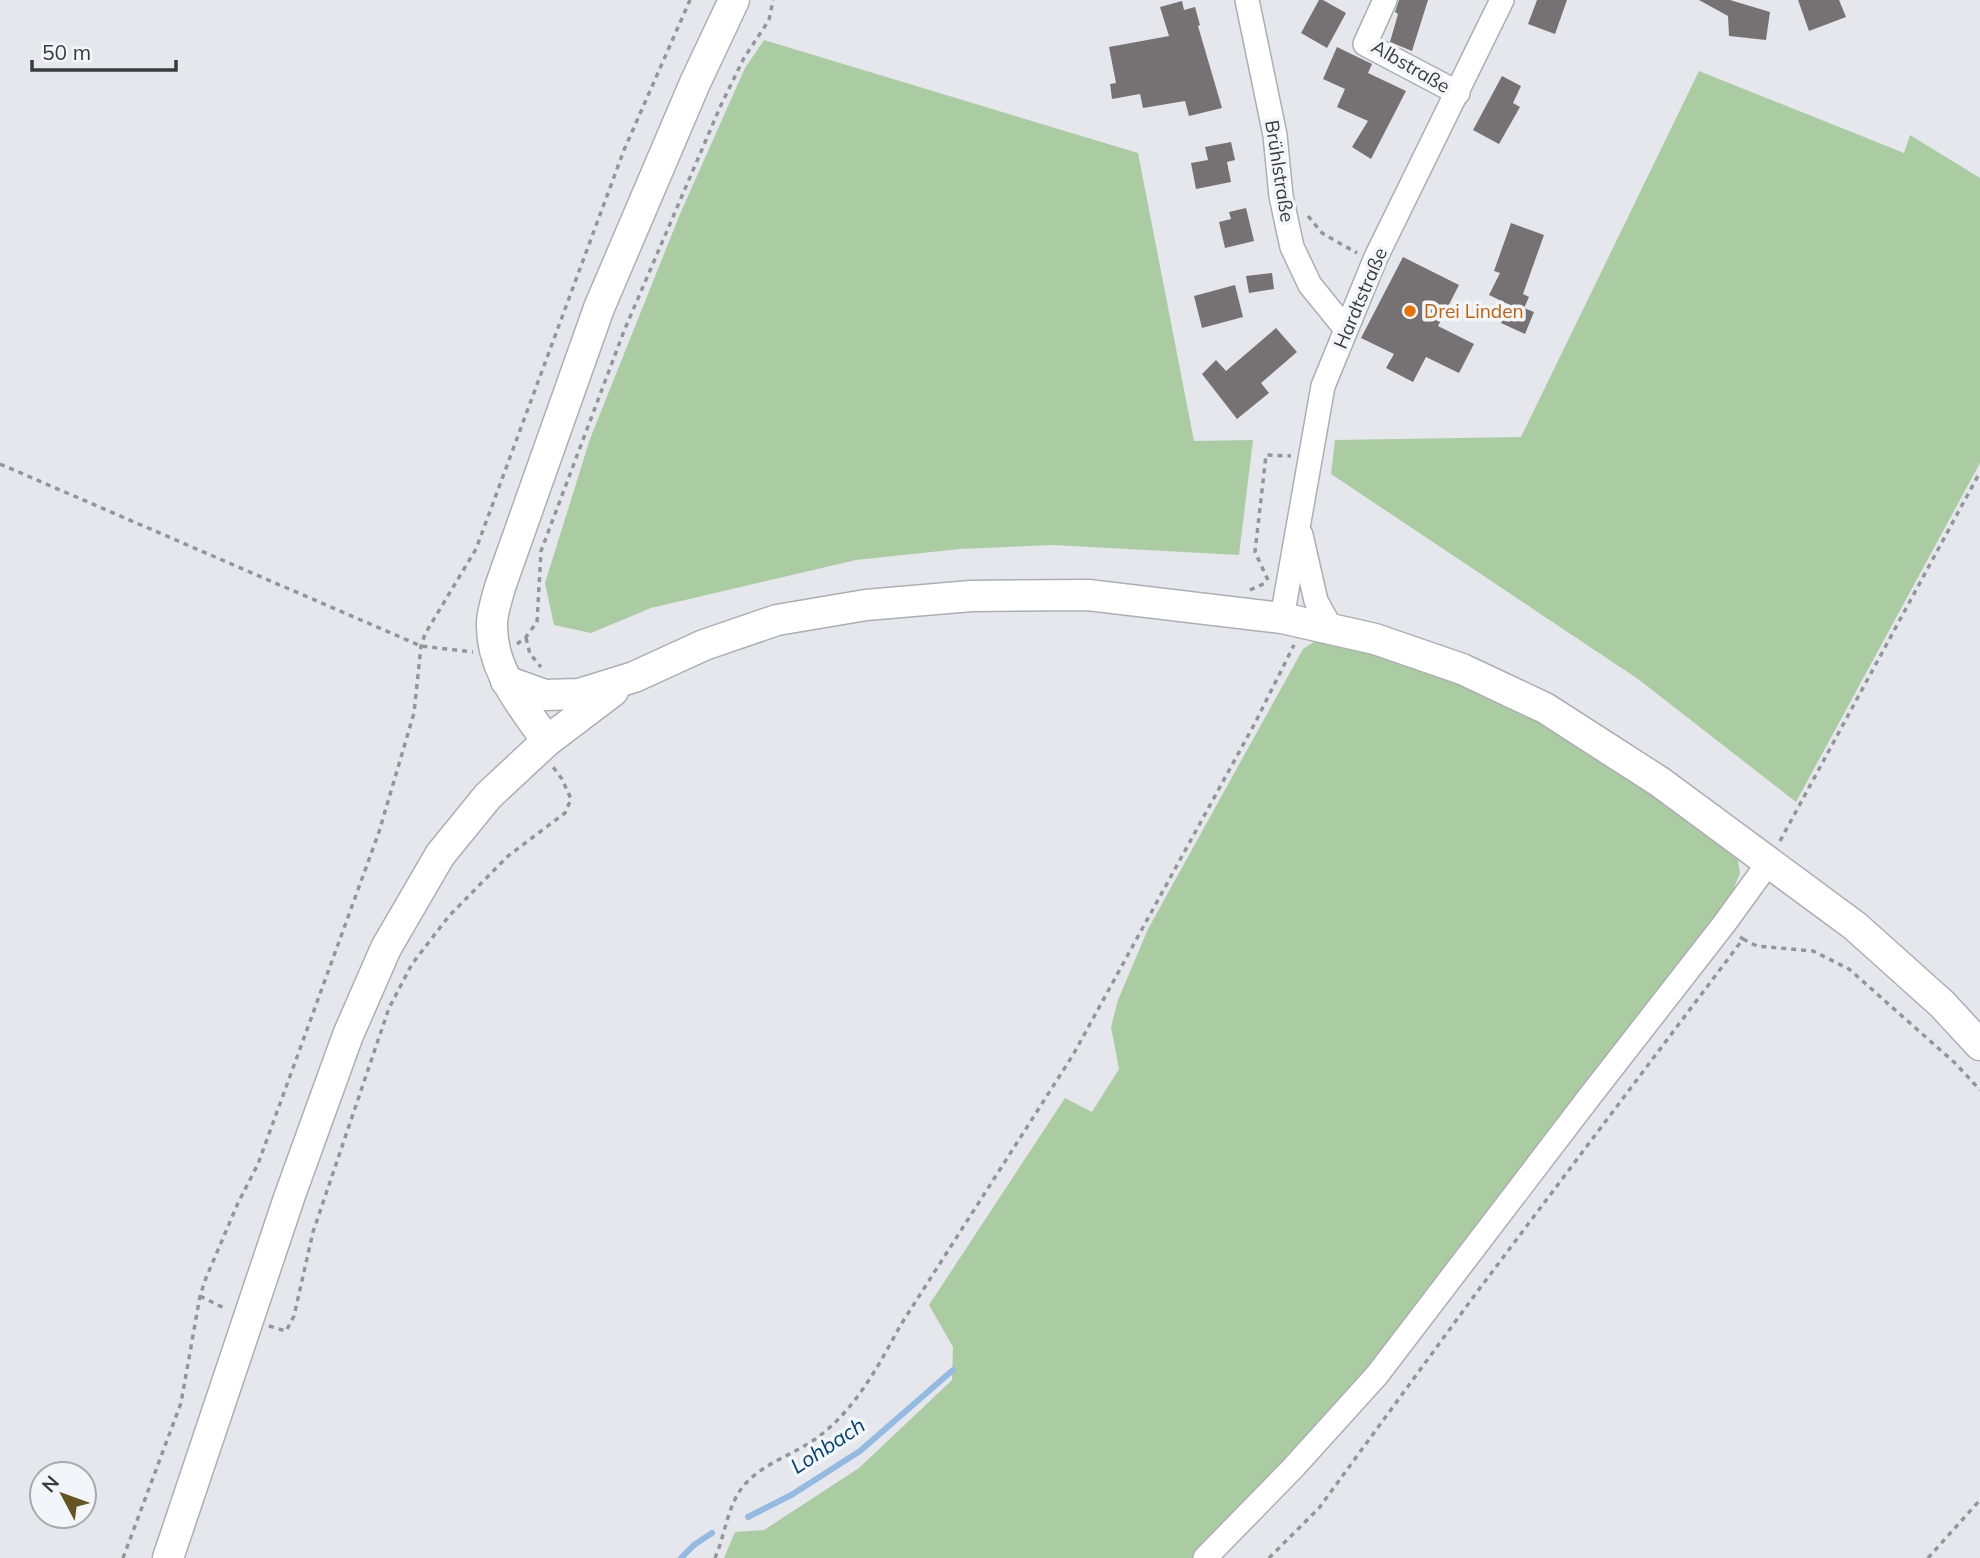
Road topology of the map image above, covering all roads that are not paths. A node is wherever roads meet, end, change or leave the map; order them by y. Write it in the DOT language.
graph roads {
  1 [pos="734,0"];
  2 [pos="1247,0"];
  3 [pos="1385,0"];
  4 [pos="1502,0"];
  5 [pos="1458,93"];
  6 [pos="1345,328"];
  7 [pos="1298,526"];
  8 [pos="1290,619"];
  9 [pos="1331,628"];
  10 [pos="500,668"];
  11 [pos="634,677"];
  12 [pos="543,745"];
  13 [pos="1769,862"];
  14 [pos="1980,1045"];
  15 [pos="168,1558"];
  16 [pos="1205,1558"];
  1 -- 10 [label="main road"];
  2 -- 6 [label="street, Brühlstraße"];
  3 -- 5 [label="street, Albstraße"];
  4 -- 5 [label="street, Hardtstraße"];
  5 -- 6 [label="street, Hardtstraße"];
  6 -- 7 [label="street, Hardtstraße"];
  7 -- 8 [label="street, Hardtstraße"];
  7 -- 9 [label="street"];
  8 -- 9 [label="main road"];
  8 -- 11 [label="main road"];
  9 -- 13 [label="main road"];
  10 -- 11 [label="main road"];
  10 -- 12 [label="main road"];
  11 -- 12 [label="main road"];
  12 -- 15 [label="main road"];
  13 -- 14 [label="main road"];
  13 -- 16 [label="street"];
}
